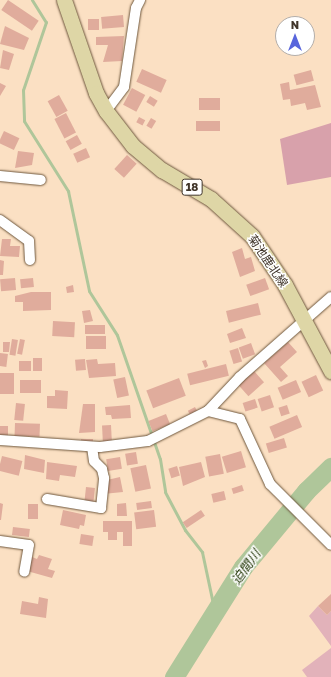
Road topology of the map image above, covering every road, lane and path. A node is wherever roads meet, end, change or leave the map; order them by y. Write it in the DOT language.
graph roads {
  1 [pos="64,0"];
  2 [pos="140,0"];
  3 [pos="106,111"];
  4 [pos="0,176"];
  5 [pos="42,180"];
  6 [pos="0,220"];
  7 [pos="30,260"];
  8 [pos="331,297"];
  9 [pos="304,319"];
  10 [pos="331,371"];
  11 [pos="208,411"];
  12 [pos="0,440"];
  13 [pos="92,447"];
  14 [pos="47,499"];
  15 [pos="0,541"];
  16 [pos="331,545"];
  17 [pos="24,572"];
  1 -- 3 [label="main road, 菊池鹿北線 / 18"];
  2 -- 3 [label="street"];
  3 -- 9 [label="main road, 菊池鹿北線 / 18"];
  4 -- 5 [label="street"];
  6 -- 7 [label="street"];
  8 -- 9 [label="street"];
  9 -- 10 [label="main road, 菊池鹿北線 / 18"];
  9 -- 11 [label="street"];
  11 -- 13 [label="street"];
  11 -- 16 [label="street"];
  12 -- 13 [label="street"];
  13 -- 14 [label="street"];
  15 -- 17 [label="street"];
}
